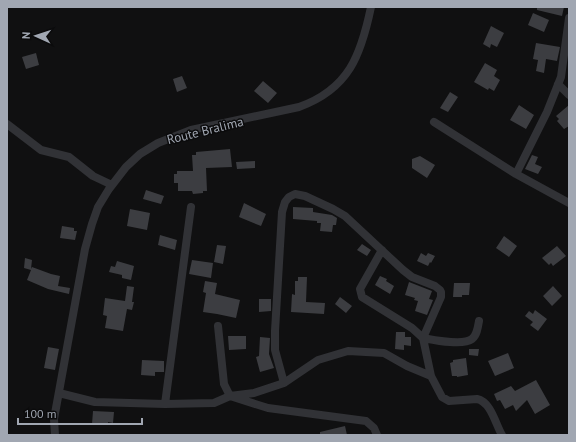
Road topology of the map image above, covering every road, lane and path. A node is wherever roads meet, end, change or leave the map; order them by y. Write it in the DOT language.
graph roads {
  1 [pos="371,7"];
  2 [pos="569,18"];
  3 [pos="558,84"];
  4 [pos="569,96"];
  5 [pos="434,122"];
  6 [pos="7,124"];
  7 [pos="516,174"];
  8 [pos="112,185"];
  9 [pos="569,203"];
  10 [pos="191,207"];
  11 [pos="382,250"];
  12 [pos="479,321"];
  13 [pos="218,326"];
  14 [pos="423,338"];
  15 [pos="431,376"];
  16 [pos="284,383"];
  17 [pos="59,393"];
  18 [pos="230,396"];
  19 [pos="165,404"];
  20 [pos="55,435"];
  21 [pos="377,435"];
  22 [pos="502,435"];
  1 -- 8 [label="street, Route Bralima"];
  2 -- 3 [label="street"];
  3 -- 4 [label="street"];
  3 -- 7 [label="street"];
  5 -- 7 [label="street"];
  6 -- 8 [label="street"];
  7 -- 9 [label="street"];
  8 -- 17 [label="street, Route Bralima"];
  10 -- 19 [label="street"];
  11 -- 14 [label="street"];
  11 -- 14 [label="street"];
  11 -- 16 [label="street"];
  12 -- 14 [label="street"];
  13 -- 18 [label="street"];
  14 -- 15 [label="street"];
  15 -- 16 [label="street"];
  15 -- 22 [label="street"];
  16 -- 18 [label="street"];
  17 -- 19 [label="street"];
  17 -- 20 [label="street, Route Bralima"];
  18 -- 19 [label="street"];
  18 -- 21 [label="street"];
}
